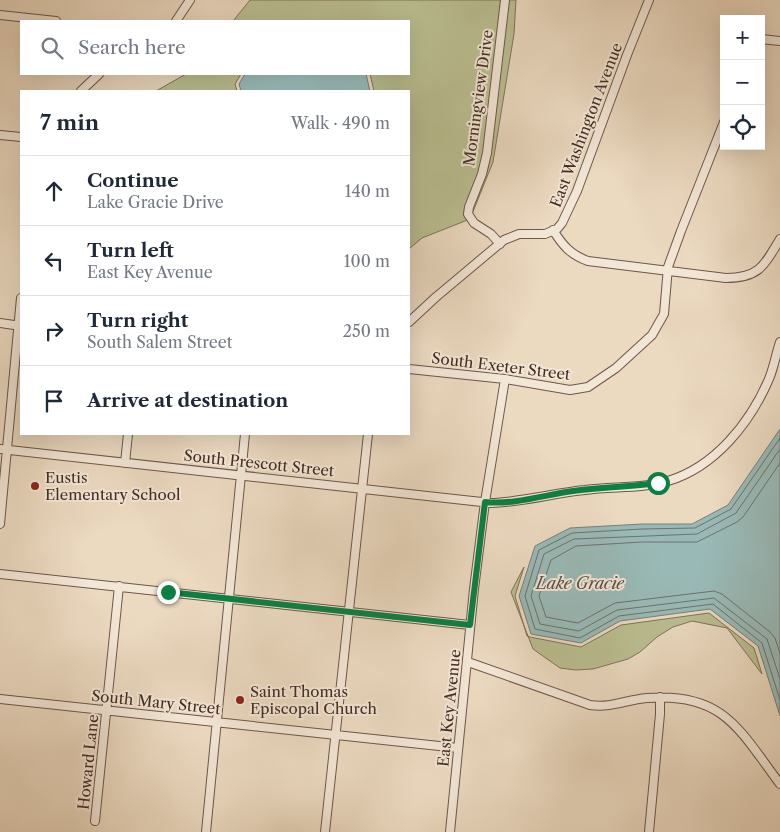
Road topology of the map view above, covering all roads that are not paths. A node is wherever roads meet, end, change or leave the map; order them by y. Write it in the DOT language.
graph roads {
  1 [pos="190,0"];
  2 [pos="505,0"];
  3 [pos="649,0"];
  4 [pos="0,15"];
  5 [pos="47,20"];
  6 [pos="177,20"];
  7 [pos="765,39"];
  8 [pos="780,40"];
  9 [pos="98,75"];
  10 [pos="82,90"];
  11 [pos="720,132"];
  12 [pos="0,135"];
  13 [pos="20,137"];
  14 [pos="553,230"];
  15 [pos="780,239"];
  16 [pos="500,244"];
  17 [pos="668,270"];
  18 [pos="410,321"];
  19 [pos="0,323"];
  20 [pos="20,326"];
  21 [pos="780,342"];
  22 [pos="410,369"];
  23 [pos="505,379"];
  24 [pos="128,435"];
  25 [pos="245,435"];
  26 [pos="368,435"];
  27 [pos="4,450"];
  28 [pos="125,463"];
  29 [pos="241,475"];
  30 [pos="363,488"];
  31 [pos="485,502"];
  32 [pos="0,524"];
  33 [pos="0,574"];
  34 [pos="119,586"];
  35 [pos="228,597"];
  36 [pos="349,611"];
  37 [pos="470,625"];
  38 [pos="468,662"];
  39 [pos="660,697"];
  40 [pos="0,700"];
  41 [pos="107,711"];
  42 [pos="216,722"];
  43 [pos="336,734"];
  44 [pos="458,748"];
  45 [pos="780,784"];
  46 [pos="95,821"];
  47 [pos="206,832"];
  48 [pos="325,832"];
  49 [pos="450,832"];
  50 [pos="649,832"];
  1 -- 6 [label="street"];
  2 -- 16 [label="street, Morningview Drive"];
  3 -- 14 [label="street, East Washington Avenue"];
  4 -- 5 [label="street"];
  7 -- 8 [label="street"];
  9 -- 10 [label="street"];
  11 -- 17 [label="street, South Exeter Street"];
  12 -- 13 [label="street"];
  14 -- 16 [label="street, East Washington Avenue"];
  14 -- 17 [label="street"];
  15 -- 17 [label="street"];
  16 -- 18 [label="street, East Washington Avenue"];
  17 -- 23 [label="street, South Exeter Street"];
  19 -- 20 [label="street"];
  20 -- 27 [label="street"];
  21 -- 31 [label="street, South Prescott Street"];
  22 -- 23 [label="street, South Exeter Street"];
  23 -- 31 [label="street, East Key Avenue"];
  24 -- 28 [label="street"];
  25 -- 29 [label="street"];
  26 -- 30 [label="street"];
  27 -- 28 [label="street, South Prescott Street"];
  27 -- 32 [label="street"];
  28 -- 29 [label="street, South Prescott Street"];
  29 -- 30 [label="street, South Prescott Street"];
  29 -- 35 [label="street"];
  30 -- 31 [label="street, South Prescott Street"];
  30 -- 36 [label="street"];
  31 -- 37 [label="street, East Key Avenue"];
  33 -- 34 [label="street"];
  34 -- 35 [label="street"];
  34 -- 41 [label="street, Howard Lane"];
  35 -- 36 [label="street"];
  35 -- 42 [label="street"];
  36 -- 37 [label="street"];
  36 -- 43 [label="street"];
  37 -- 38 [label="street, East Key Avenue"];
  38 -- 39 [label="street"];
  38 -- 44 [label="street, East Key Avenue"];
  39 -- 45 [label="street"];
  39 -- 50 [label="street"];
  40 -- 41 [label="street, South Mary Street"];
  41 -- 42 [label="street, South Mary Street"];
  41 -- 46 [label="street, Howard Lane"];
  42 -- 43 [label="street, South Mary Street"];
  42 -- 47 [label="street"];
  43 -- 44 [label="street, South Mary Street"];
  43 -- 48 [label="street"];
  44 -- 49 [label="street, East Key Avenue"];
}
